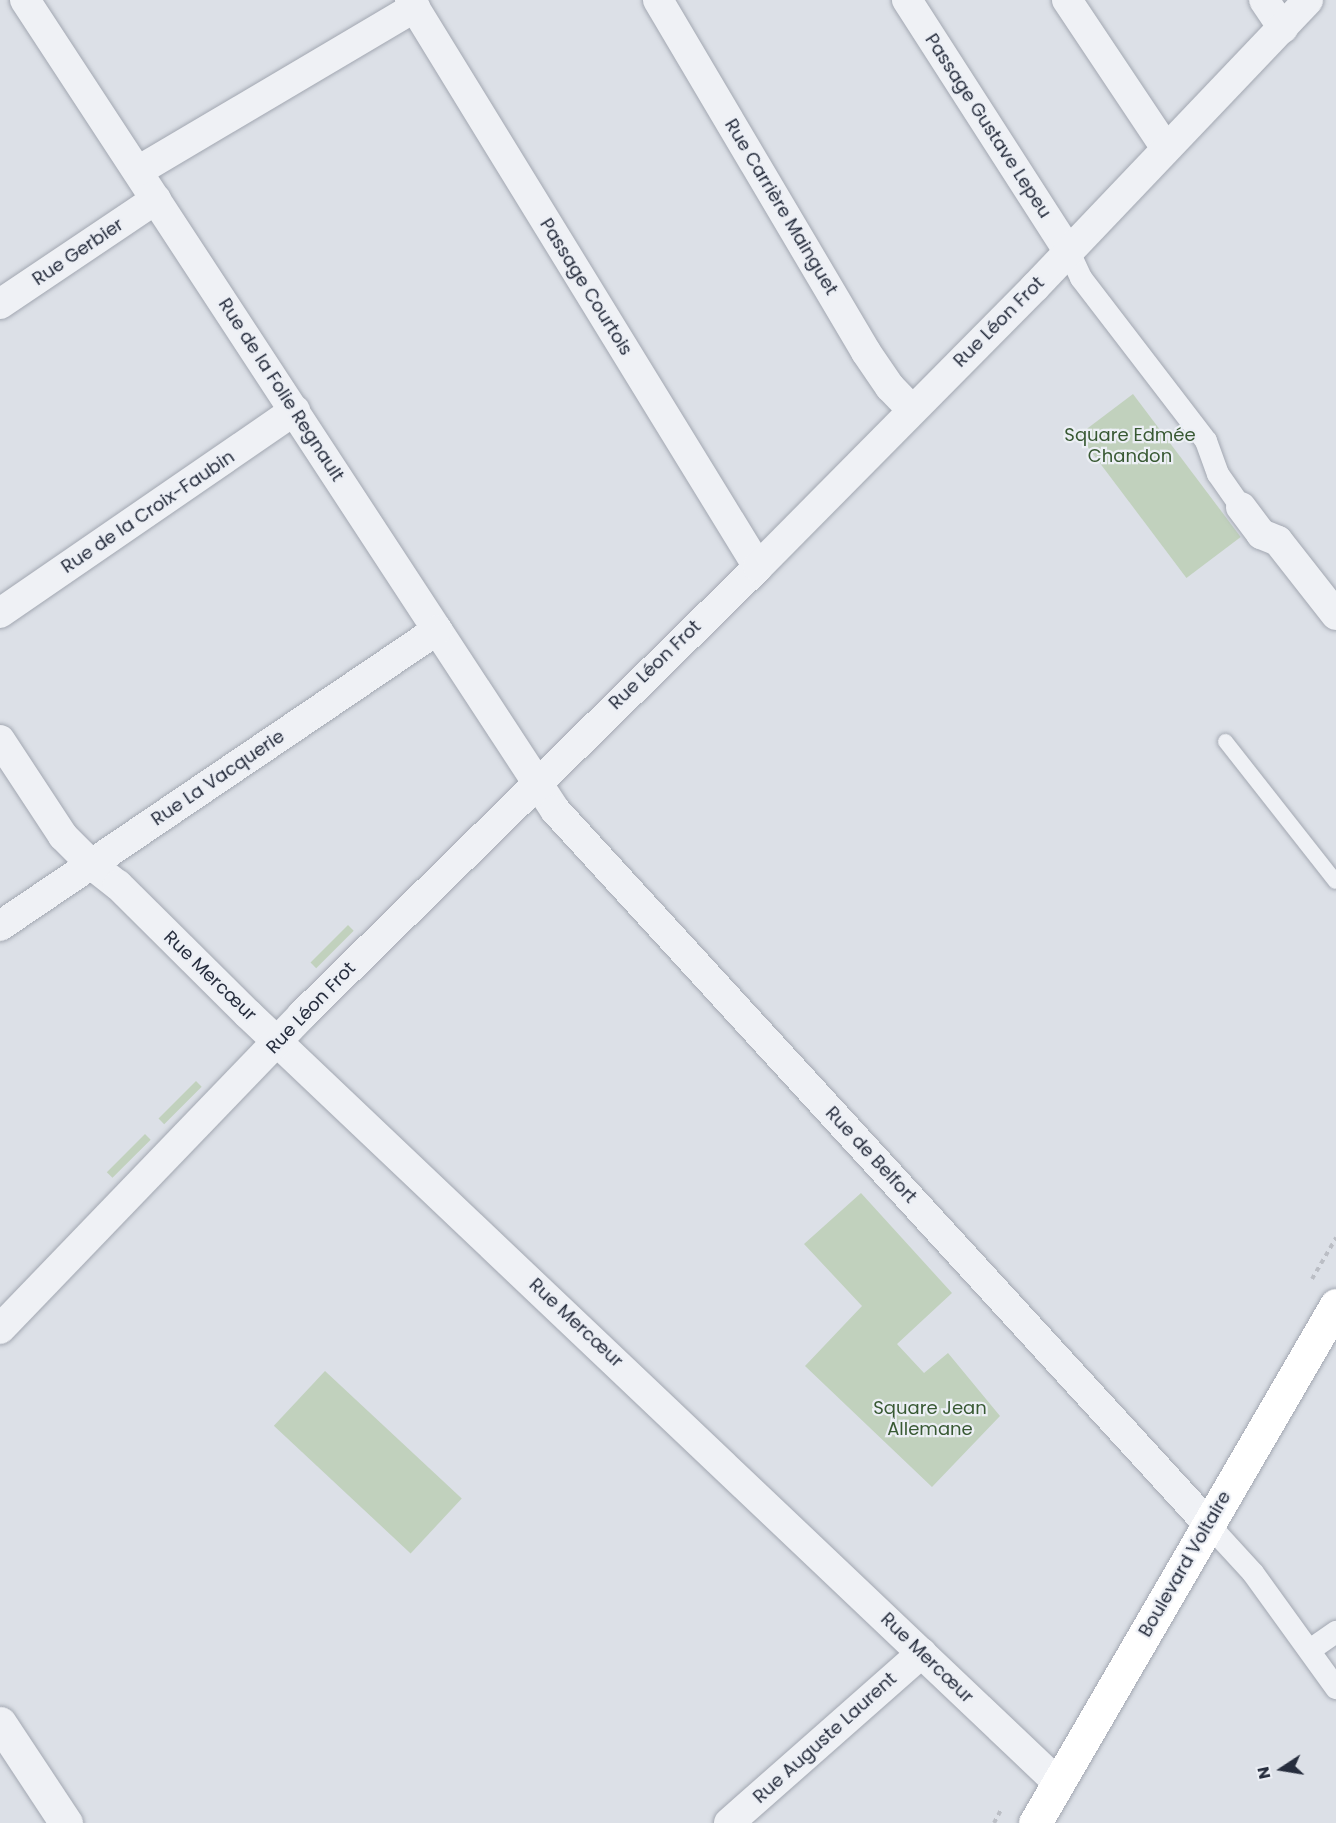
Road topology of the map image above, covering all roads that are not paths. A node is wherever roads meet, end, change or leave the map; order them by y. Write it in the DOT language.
graph roads {
  1 [pos="25,0"];
  2 [pos="658,0"];
  3 [pos="907,0"];
  4 [pos="1067,0"];
  5 [pos="1264,0"];
  6 [pos="1308,0"];
  7 [pos="412,3"];
  8 [pos="1283,28"];
  9 [pos="1165,147"];
  10 [pos="138,171"];
  11 [pos="156,199"];
  12 [pos="1069,252"];
  13 [pos="0,304"];
  14 [pos="911,409"];
  15 [pos="295,410"];
  16 [pos="1242,507"];
  17 [pos="758,567"];
  18 [pos="0,613"];
  19 [pos="1336,615"];
  20 [pos="437,630"];
  21 [pos="0,740"];
  22 [pos="1225,741"];
  23 [pos="537,781"];
  24 [pos="92,866"];
  25 [pos="1335,881"];
  26 [pos="0,926"];
  27 [pos="279,1041"];
  28 [pos="1336,1308"];
  29 [pos="0,1329"];
  30 [pos="1209,1525"];
  31 [pos="1336,1632"];
  32 [pos="1310,1650"];
  33 [pos="922,1653"];
  34 [pos="1336,1688"];
  35 [pos="0,1723"];
  36 [pos="1058,1783"];
  37 [pos="66,1823"];
  38 [pos="729,1823"];
  39 [pos="1035,1823"];
  1 -- 10 [label="street, Rue de la Folie Regnault"];
  2 -- 14 [label="street, Rue Carrière Mainguet"];
  3 -- 12 [label="street, Passage Gustave Lepeu"];
  4 -- 9 [label="street"];
  5 -- 8 [label="street"];
  6 -- 8 [label="street, Rue Léon Frot"];
  7 -- 10 [label="street, Passage Courtois"];
  7 -- 17 [label="street, Passage Courtois"];
  8 -- 9 [label="street, Rue Léon Frot"];
  9 -- 12 [label="street, Rue Léon Frot"];
  10 -- 11 [label="street, Rue de la Folie Regnault"];
  11 -- 13 [label="street, Rue Gerbier"];
  11 -- 15 [label="street, Rue de la Folie Regnault"];
  12 -- 14 [label="street, Rue Léon Frot"];
  12 -- 16 [label="street"];
  14 -- 17 [label="street, Rue Léon Frot"];
  15 -- 18 [label="street, Rue de la Croix-Faubin"];
  15 -- 20 [label="street, Rue de la Folie Regnault"];
  16 -- 19 [label="street"];
  17 -- 23 [label="street, Rue Léon Frot"];
  20 -- 23 [label="street, Rue de la Folie Regnault"];
  20 -- 24 [label="street, Rue La Vacquerie"];
  21 -- 24 [label="street, Rue Mercœur"];
  22 -- 25 [label="lane"];
  23 -- 27 [label="street, Rue Léon Frot"];
  23 -- 30 [label="street, Rue de Belfort"];
  24 -- 26 [label="street, Rue La Vacquerie"];
  24 -- 27 [label="street, Rue Mercœur"];
  27 -- 29 [label="street, Rue Léon Frot"];
  27 -- 33 [label="street, Rue Mercœur"];
  28 -- 30 [label="main road, Boulevard Voltaire"];
  30 -- 32 [label="street"];
  30 -- 36 [label="main road, Boulevard Voltaire"];
  31 -- 32 [label="street"];
  32 -- 34 [label="street"];
  33 -- 36 [label="street, Rue Mercœur"];
  33 -- 38 [label="street, Rue Auguste Laurent"];
  35 -- 37 [label="street"];
  36 -- 39 [label="main road, Boulevard Voltaire"];
}
